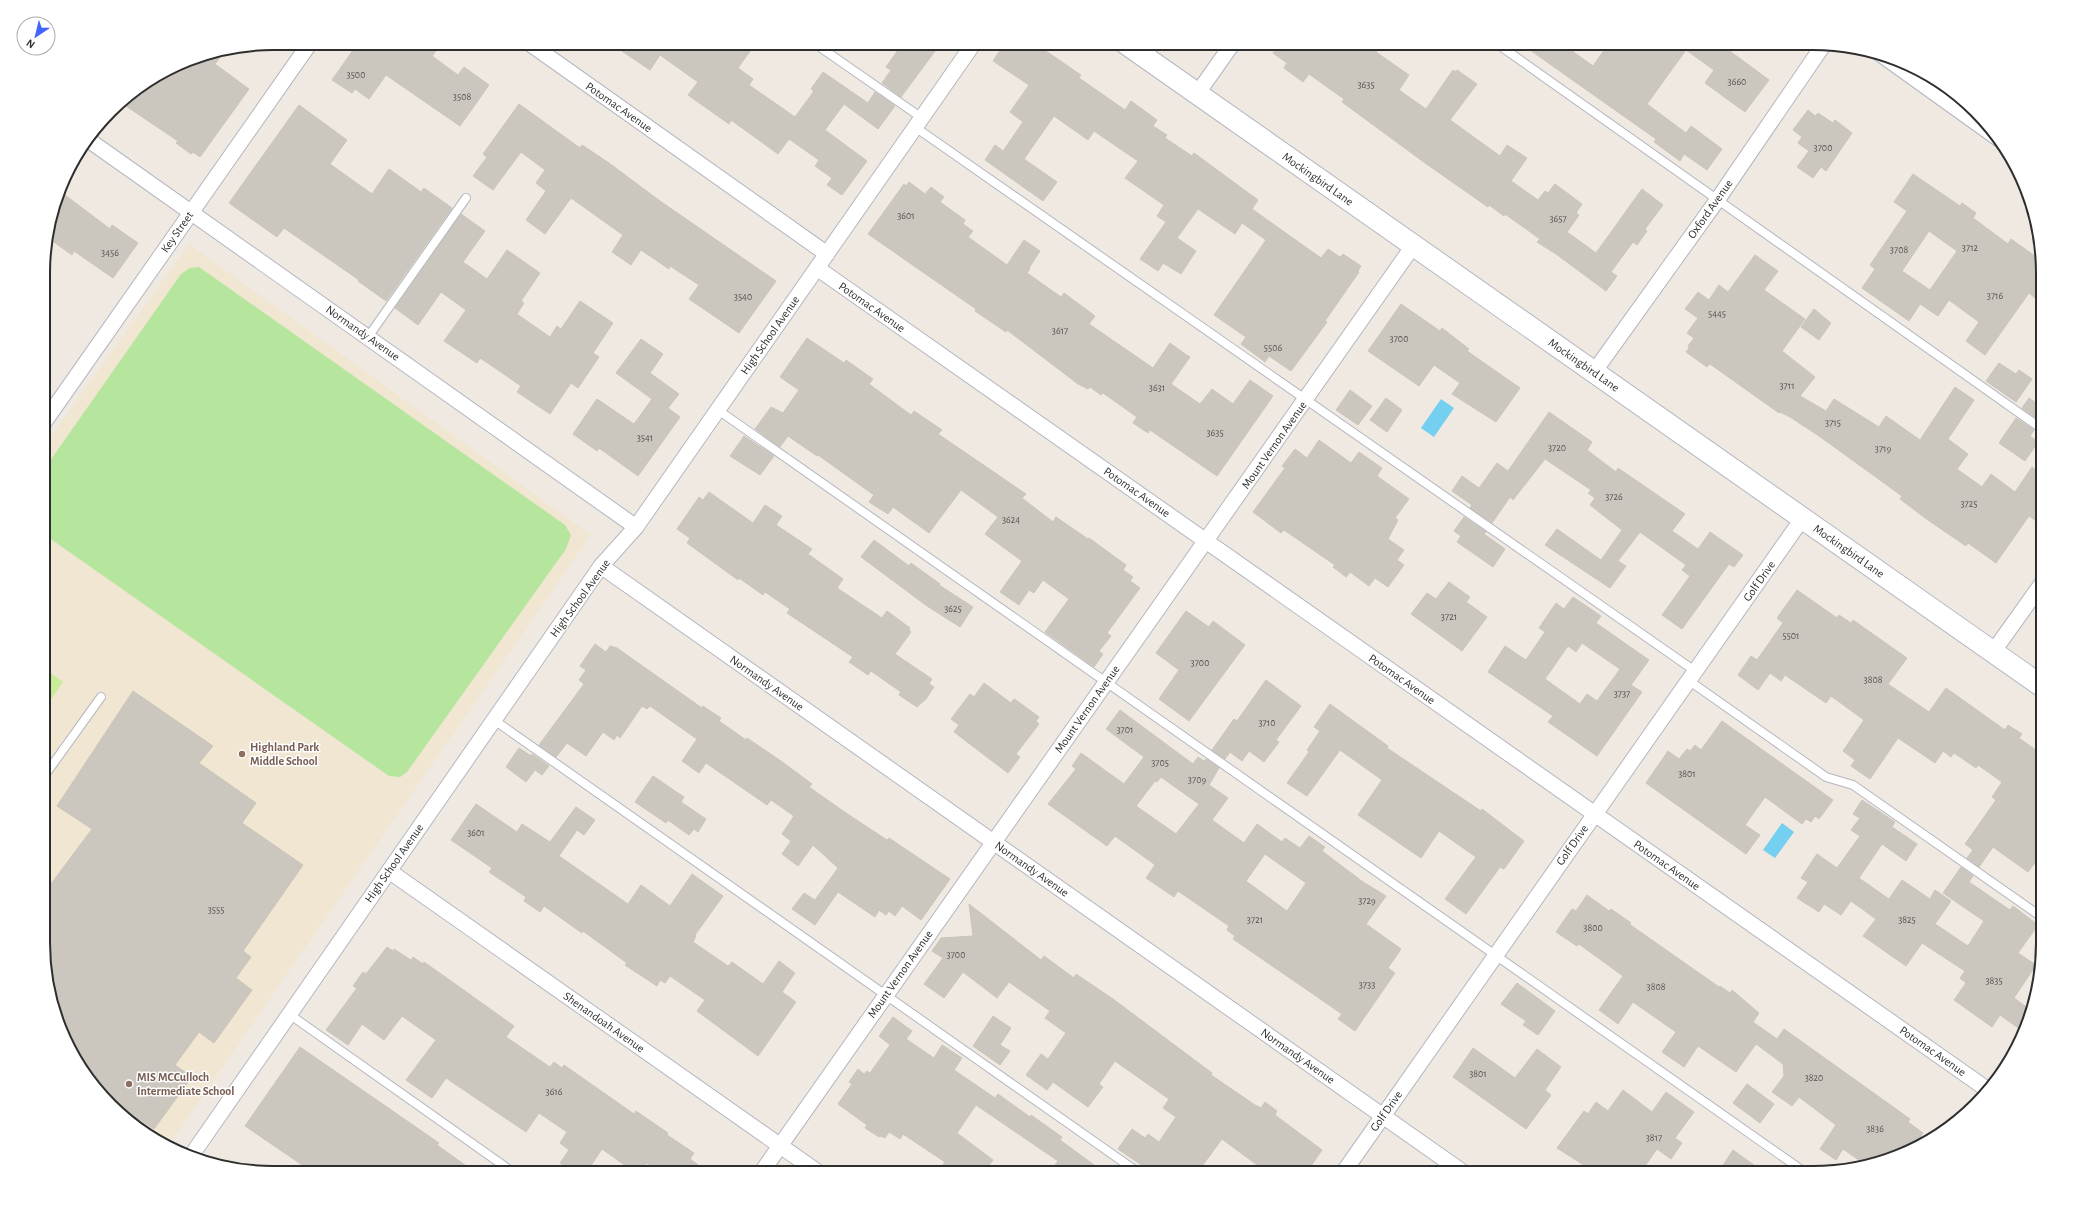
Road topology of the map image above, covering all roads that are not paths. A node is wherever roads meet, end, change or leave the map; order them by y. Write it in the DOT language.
graph roads {
  1 [pos="305,50"];
  2 [pos="539,50"];
  3 [pos="823,50"];
  4 [pos="969,50"];
  5 [pos="1135,50"];
  6 [pos="1228,50"];
  7 [pos="1506,50"];
  8 [pos="1820,50"];
  9 [pos="1897,67"];
  10 [pos="1197,94"];
  11 [pos="918,123"];
  12 [pos="1980,124"];
  13 [pos="92,143"];
  14 [pos="466,198"];
  15 [pos="1718,199"];
  16 [pos="191,211"];
  17 [pos="1413,246"];
  18 [pos="827,254"];
  19 [pos="817,268"];
  20 [pos="368,337"];
  21 [pos="1594,372"];
  22 [pos="1305,401"];
  23 [pos="718,410"];
  24 [pos="50,414"];
  25 [pos="2036,424"];
  26 [pos="1802,519"];
  27 [pos="636,526"];
  28 [pos="1206,541"];
  29 [pos="601,566"];
  30 [pos="2036,591"];
  31 [pos="1993,652"];
  32 [pos="1691,676"];
  33 [pos="1106,682"];
  34 [pos="2036,683"];
  35 [pos="101,697"];
  36 [pos="494,720"];
  37 [pos="50,768"];
  38 [pos="1594,814"];
  39 [pos="993,841"];
  40 [pos="389,871"];
  41 [pos="2036,914"];
  42 [pos="1495,955"];
  43 [pos="885,995"];
  44 [pos="289,1014"];
  45 [pos="1984,1087"];
  46 [pos="1382,1115"];
  47 [pos="780,1146"];
  48 [pos="194,1151"];
  49 [pos="504,1166"];
  50 [pos="766,1166"];
  51 [pos="809,1166"];
  52 [pos="1129,1166"];
  53 [pos="1348,1166"];
  54 [pos="1454,1166"];
  55 [pos="1797,1166"];
  1 -- 16 [label="street, Key Street"];
  2 -- 18 [label="street, Potomac Avenue"];
  3 -- 11 [label="lane"];
  4 -- 11 [label="street, High School Avenue"];
  5 -- 10 [label="main road, Mockingbird Lane"];
  6 -- 10 [label="street"];
  7 -- 15 [label="lane"];
  8 -- 15 [label="street, Oxford Avenue"];
  9 -- 12 [label="street"];
  10 -- 17 [label="main road, Mockingbird Lane"];
  11 -- 18 [label="street, High School Avenue"];
  11 -- 22 [label="lane"];
  13 -- 16 [label="street, Normandy Avenue"];
  14 -- 20 [label="lane"];
  15 -- 21 [label="street, Oxford Avenue"];
  15 -- 25 [label="lane"];
  16 -- 20 [label="street, Normandy Avenue"];
  16 -- 24 [label="street, Key Street"];
  17 -- 21 [label="main road, Mockingbird Lane"];
  17 -- 22 [label="street, Mount Vernon Avenue"];
  18 -- 19 [label="street, High School Avenue"];
  19 -- 23 [label="street, High School Avenue"];
  19 -- 28 [label="street, Potomac Avenue"];
  20 -- 27 [label="street, Normandy Avenue"];
  21 -- 26 [label="main road, Mockingbird Lane"];
  22 -- 28 [label="street, Mount Vernon Avenue"];
  22 -- 32 [label="lane"];
  23 -- 27 [label="street, High School Avenue"];
  23 -- 33 [label="lane"];
  26 -- 31 [label="main road, Mockingbird Lane"];
  26 -- 32 [label="street, Golf Drive"];
  27 -- 29 [label="street, High School Avenue"];
  28 -- 33 [label="street, Mount Vernon Avenue"];
  28 -- 38 [label="street, Potomac Avenue"];
  29 -- 36 [label="street, High School Avenue"];
  29 -- 39 [label="street, Normandy Avenue"];
  30 -- 31 [label="street"];
  31 -- 34 [label="main road, Mockingbird Lane"];
  32 -- 38 [label="street, Golf Drive"];
  32 -- 41 [label="lane"];
  33 -- 39 [label="street, Mount Vernon Avenue"];
  33 -- 42 [label="lane"];
  35 -- 37 [label="lane"];
  36 -- 40 [label="street, High School Avenue"];
  36 -- 43 [label="lane"];
  38 -- 42 [label="street, Golf Drive"];
  38 -- 45 [label="street, Potomac Avenue"];
  39 -- 43 [label="street, Mount Vernon Avenue"];
  39 -- 46 [label="street, Normandy Avenue"];
  40 -- 44 [label="street, High School Avenue"];
  40 -- 47 [label="street, Shenandoah Avenue"];
  42 -- 46 [label="street, Golf Drive"];
  42 -- 55 [label="lane"];
  43 -- 47 [label="street, Mount Vernon Avenue"];
  43 -- 52 [label="lane"];
  44 -- 48 [label="street, High School Avenue"];
  44 -- 49 [label="lane"];
  46 -- 53 [label="street, Golf Drive"];
  46 -- 54 [label="street, Normandy Avenue"];
  47 -- 50 [label="street, Mount Vernon Avenue"];
  47 -- 51 [label="street, Shenandoah Avenue"];
}
